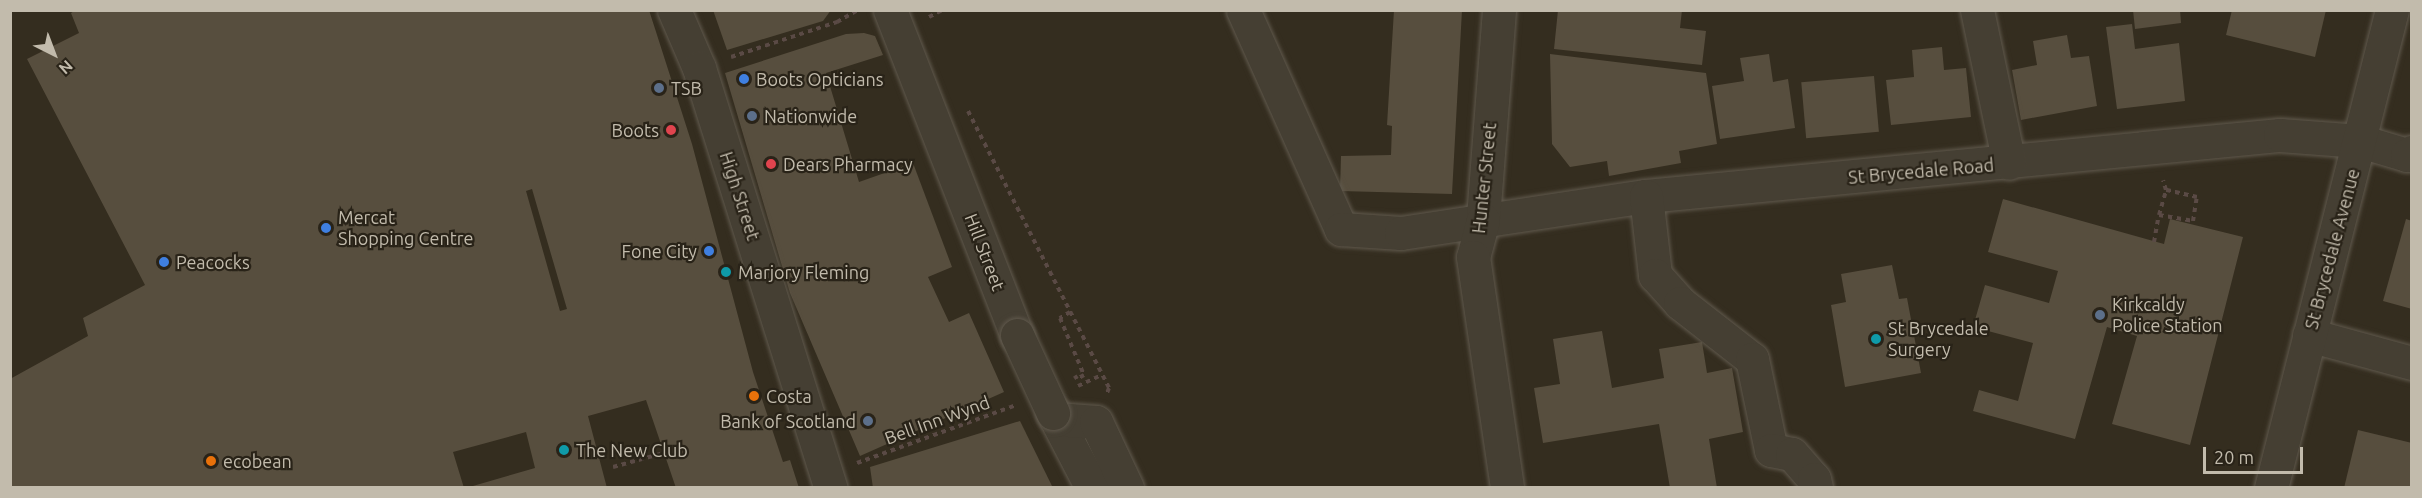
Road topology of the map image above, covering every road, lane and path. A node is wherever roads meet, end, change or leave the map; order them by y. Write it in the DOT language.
graph roads {
  1 [pos="674,10"];
  2 [pos="858,10"];
  3 [pos="890,10"];
  4 [pos="942,10"];
  5 [pos="1243,10"];
  6 [pos="1499,10"];
  7 [pos="1977,10"];
  8 [pos="2392,10"];
  9 [pos="922,20"];
  10 [pos="699,68"];
  11 [pos="963,101"];
  12 [pos="2360,141"];
  13 [pos="2152,148"];
  14 [pos="2410,154"];
  15 [pos="2008,163"];
  16 [pos="2166,190"];
  17 [pos="1646,196"];
  18 [pos="2159,215"];
  19 [pos="1483,220"];
  20 [pos="2154,242"];
  21 [pos="2309,335"];
  22 [pos="2412,363"];
  23 [pos="1020,404"];
  24 [pos="1054,416"];
  25 [pos="1096,422"];
  26 [pos="664,453"];
  27 [pos="613,467"];
  28 [pos="829,481"];
  29 [pos="1092,488"];
  30 [pos="1127,488"];
  31 [pos="1507,488"];
  32 [pos="1816,488"];
  33 [pos="2271,488"];
  1 -- 10 [label="street, High Street"];
  2 -- 10 [label="path"];
  3 -- 24 [label="street, Hill Street, bridge"];
  4 -- 9 [label="path"];
  5 -- 19 [label="street, St Brycedale Road"];
  6 -- 19 [label="street, Hunter Street"];
  7 -- 15 [label="street"];
  8 -- 12 [label="street, St Brycedale Avenue"];
  10 -- 28 [label="street, High Street"];
  11 -- 25 [label="path"];
  12 -- 13 [label="street, St Brycedale Road"];
  12 -- 14 [label="street, St Brycedale Road"];
  12 -- 21 [label="street, St Brycedale Avenue"];
  13 -- 15 [label="street, St Brycedale Road"];
  13 -- 16 [label="path"];
  15 -- 17 [label="street, St Brycedale Road"];
  16 -- 18 [label="path"];
  16 -- 18 [label="path"];
  17 -- 19 [label="street, St Brycedale Road"];
  17 -- 32 [label="street"];
  18 -- 20 [label="path"];
  19 -- 31 [label="street, Hunter Street"];
  21 -- 22 [label="street"];
  21 -- 33 [label="street, St Brycedale Avenue"];
  23 -- 28 [label="path, Bell Inn Wynd"];
  24 -- 25 [label="street"];
  24 -- 29 [label="street, Hill Street"];
  25 -- 30 [label="street"];
  26 -- 27 [label="path"];
}
